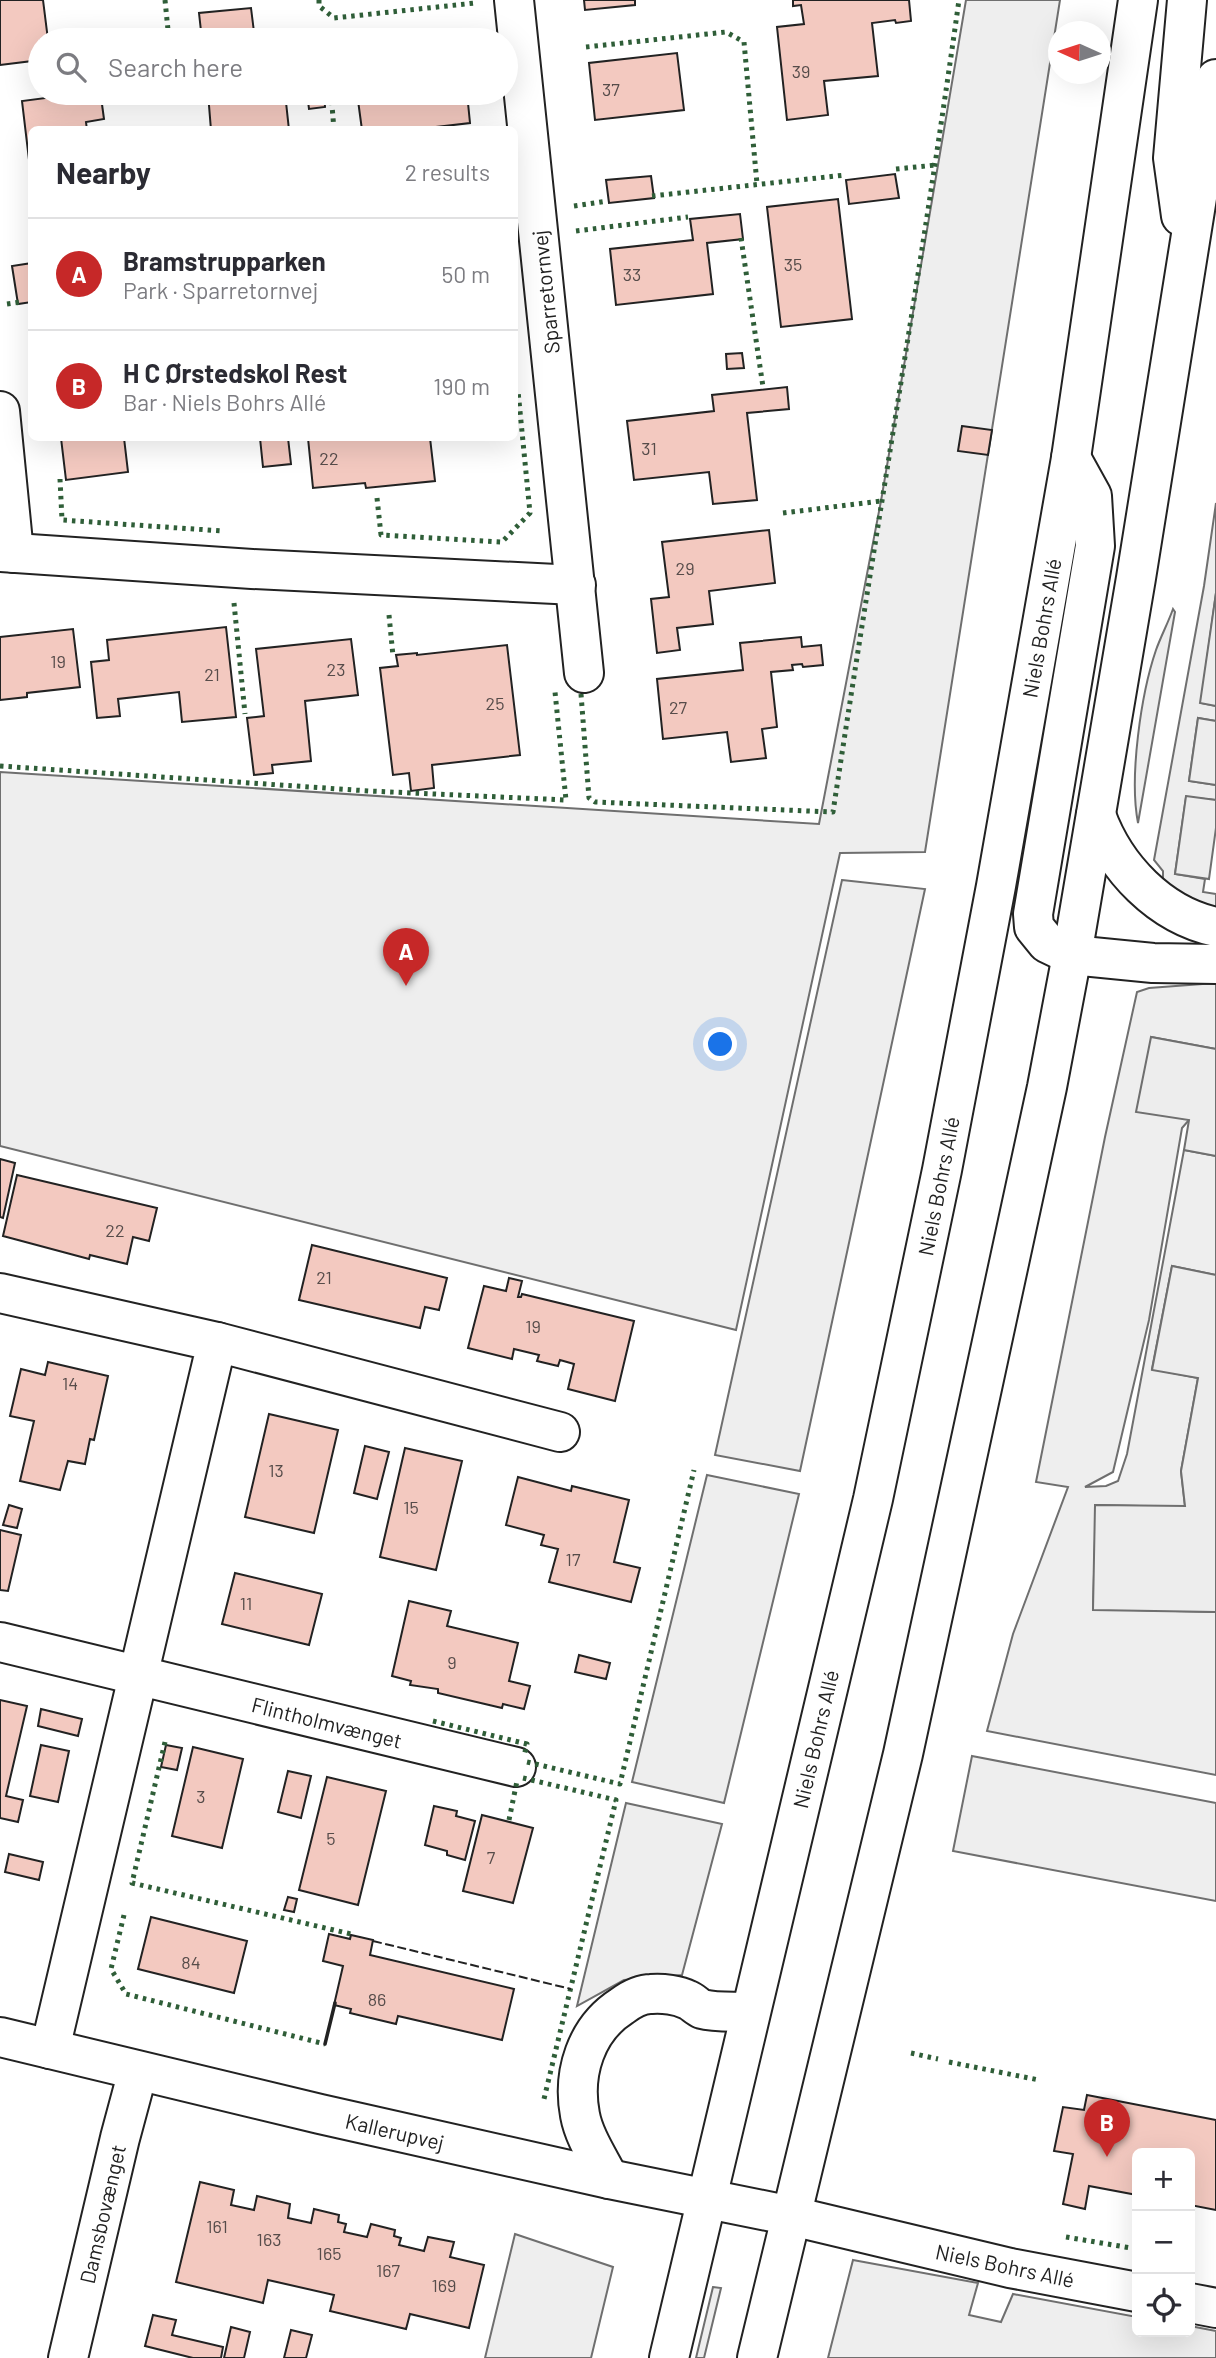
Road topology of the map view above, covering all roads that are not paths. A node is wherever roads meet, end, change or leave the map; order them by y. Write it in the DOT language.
graph roads {
  1 [pos="514,0"];
  2 [pos="1138,0"];
  3 [pos="1187,0"];
  4 [pos="517,28"];
  5 [pos="518,38"];
  6 [pos="1216,79"];
  7 [pos="1186,256"];
  8 [pos="0,411"];
  9 [pos="1070,458"];
  10 [pos="7,552"];
  11 [pos="576,584"];
  12 [pos="584,673"];
  13 [pos="1096,815"];
  14 [pos="1216,927"];
  15 [pos="1072,955"];
  16 [pos="1216,964"];
  17 [pos="0,1293"];
  18 [pos="216,1342"];
  19 [pos="560,1432"];
  20 [pos="0,1642"];
  21 [pos="140,1675"];
  22 [pos="516,1767"];
  23 [pos="750,2012"];
  24 [pos="0,2037"];
  25 [pos="50,2049"];
  26 [pos="138,2071"];
  27 [pos="609,2179"];
  28 [pos="707,2200"];
  29 [pos="792,2216"];
  30 [pos="1132,2291"];
  31 [pos="1195,2304"];
  32 [pos="1216,2308"];
  33 [pos="68,2358"];
  34 [pos="669,2358"];
  35 [pos="757,2358"];
  1 -- 4 [label="street, Sparretornvej"];
  2 -- 9 [label="street, Niels Bohrs Allé"];
  3 -- 7 [label="street"];
  5 -- 11 [label="street, Sparretornvej"];
  6 -- 7 [label="street"];
  7 -- 13 [label="street"];
  8 -- 10 [label="street"];
  9 -- 15 [label="street"];
  9 -- 23 [label="street, Niels Bohrs Allé"];
  10 -- 11 [label="street"];
  11 -- 12 [label="street, Sparretornvej"];
  13 -- 14 [label="street"];
  13 -- 15 [label="street"];
  15 -- 16 [label="street"];
  15 -- 29 [label="street"];
  17 -- 18 [label="street"];
  18 -- 19 [label="street"];
  18 -- 21 [label="street"];
  20 -- 21 [label="street, Flintholmvænget"];
  21 -- 22 [label="street, Flintholmvænget"];
  21 -- 25 [label="street"];
  23 -- 27 [label="street"];
  23 -- 28 [label="street, Niels Bohrs Allé"];
  24 -- 25 [label="street, Kallerupvej"];
  25 -- 26 [label="street, Kallerupvej"];
  26 -- 27 [label="street, Kallerupvej"];
  26 -- 33 [label="street, Damsbovænget"];
  27 -- 28 [label="street, Kallerupvej"];
  28 -- 29 [label="street, Kallerupvej"];
  28 -- 34 [label="street, Niels Bohrs Allé"];
  29 -- 30 [label="street, Niels Bohrs Allé"];
  29 -- 35 [label="street"];
  31 -- 32 [label="street"];
}
